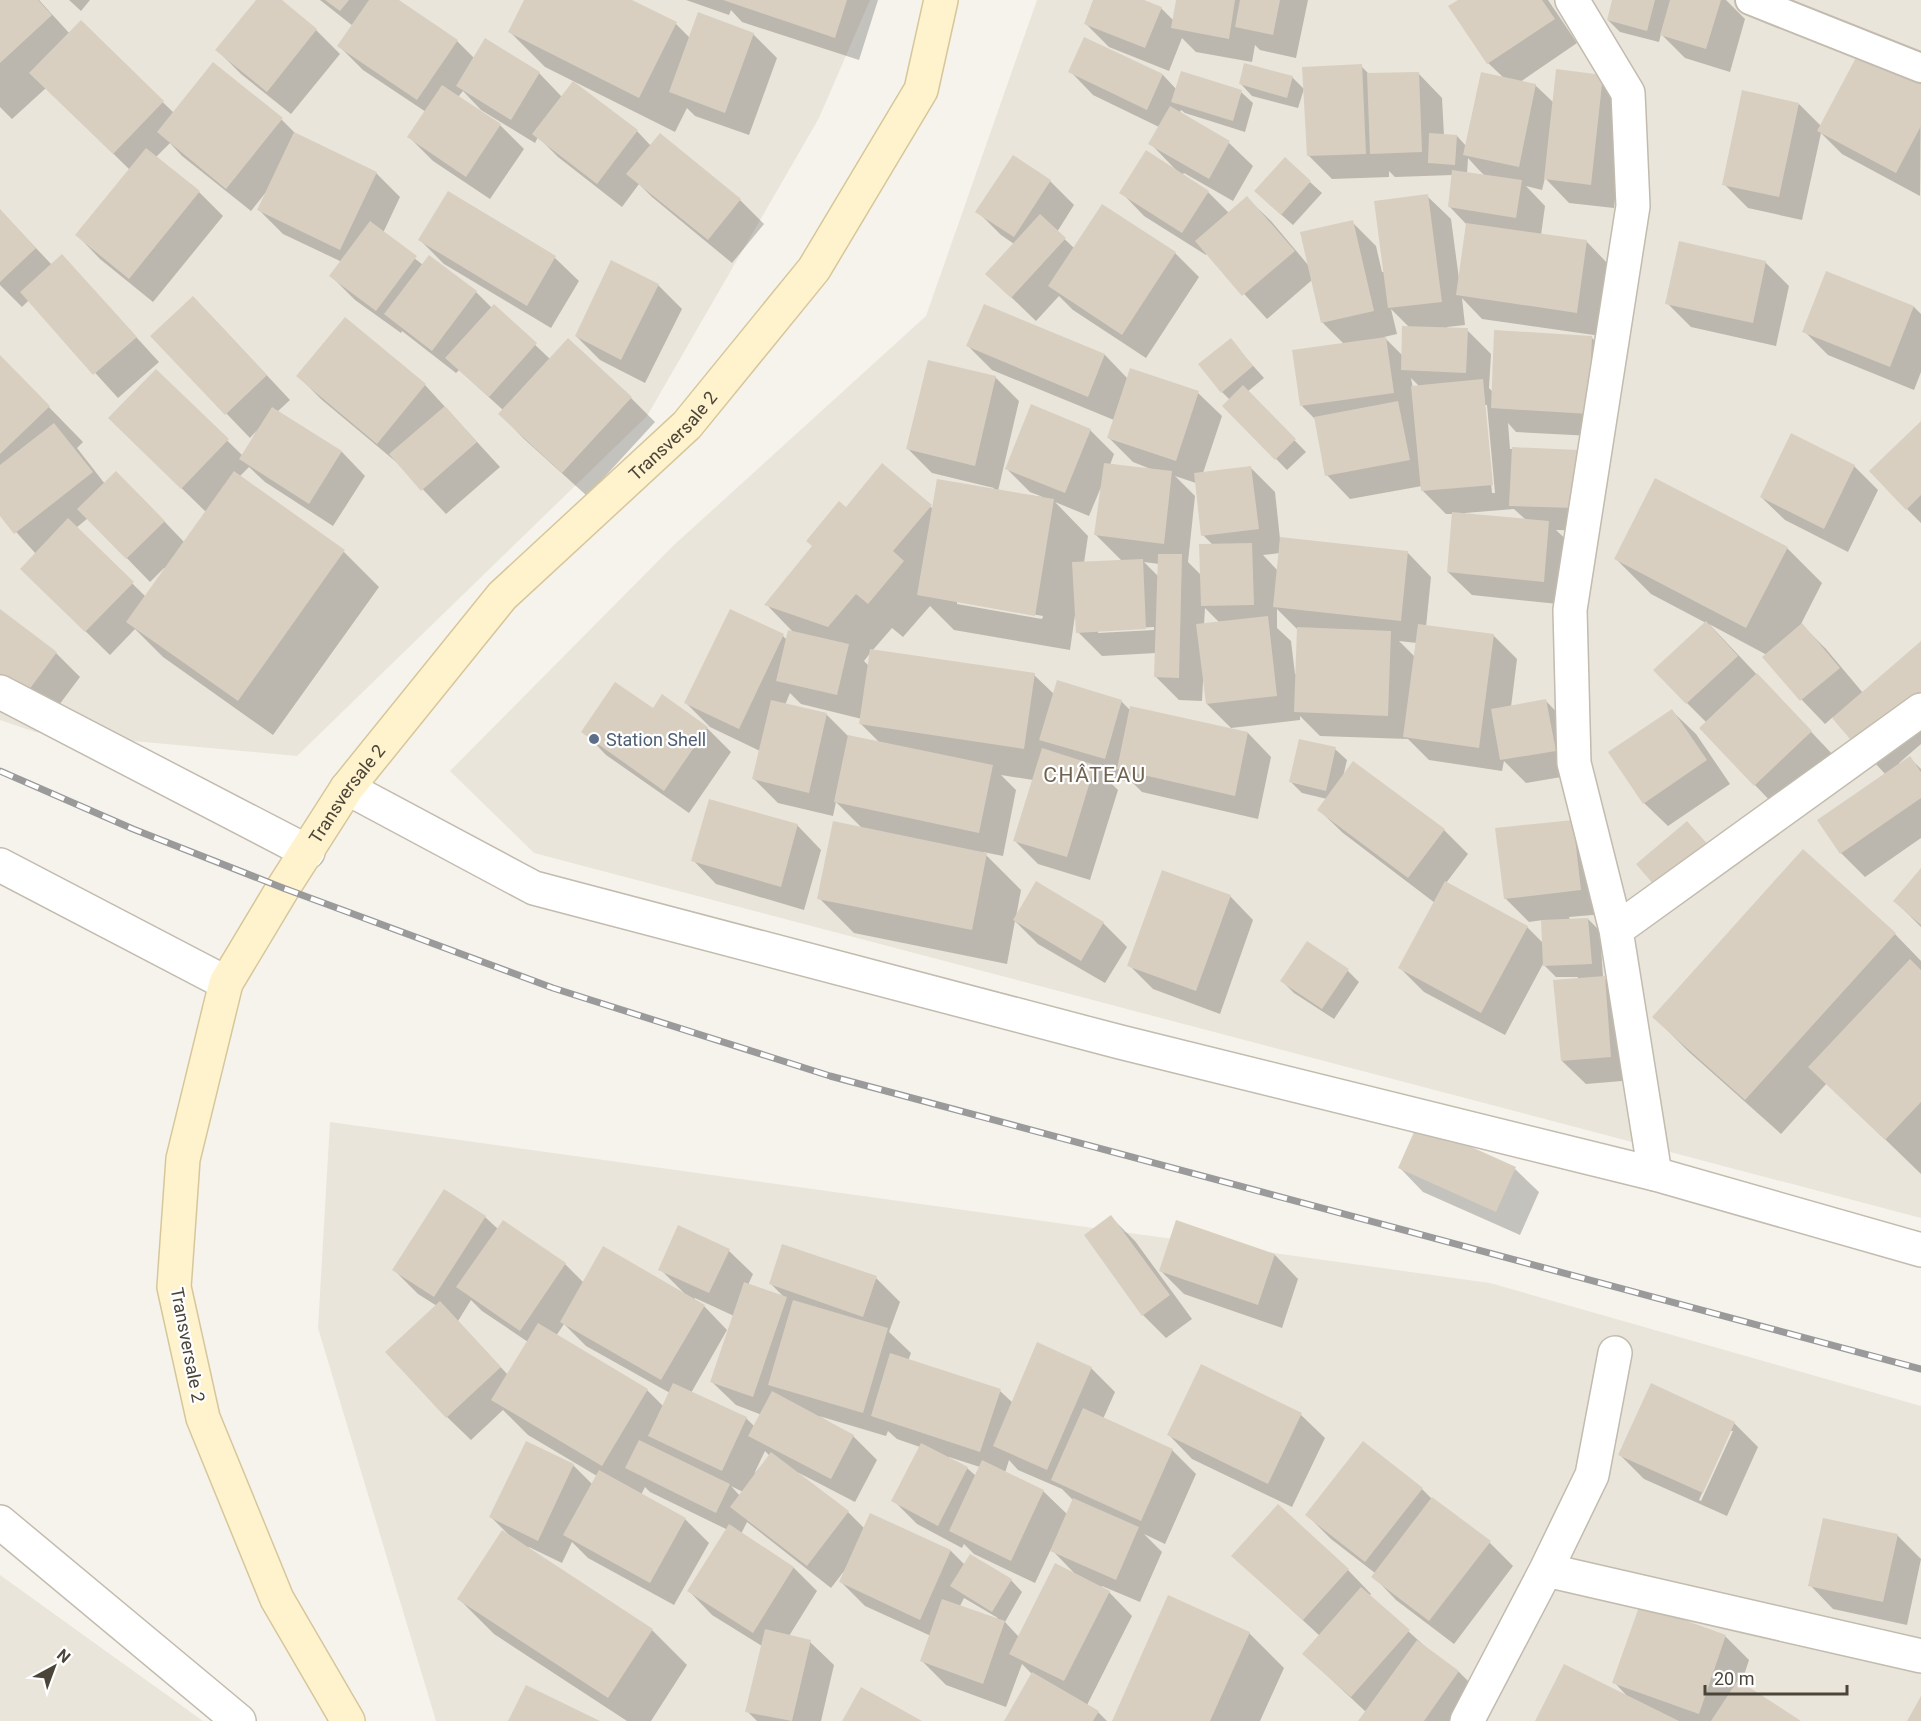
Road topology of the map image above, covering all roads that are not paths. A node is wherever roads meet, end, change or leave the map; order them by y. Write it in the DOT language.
graph roads {
  1 [pos="940,0"];
  2 [pos="1572,0"];
  3 [pos="1750,0"];
  4 [pos="1921,68"];
  5 [pos="0,692"];
  6 [pos="1921,710"];
  7 [pos="347,788"];
  8 [pos="308,852"];
  9 [pos="0,865"];
  10 [pos="1616,930"];
  11 [pos="226,983"];
  12 [pos="1655,1174"];
  13 [pos="1921,1250"];
  14 [pos="1615,1353"];
  15 [pos="0,1522"];
  16 [pos="1546,1570"];
  17 [pos="1921,1656"];
  18 [pos="239,1721"];
  19 [pos="348,1721"];
  20 [pos="1467,1721"];
  1 -- 7 [label="main road, Transversale 2"];
  2 -- 10 [label="street"];
  3 -- 4 [label="lane"];
  5 -- 8 [label="street"];
  6 -- 10 [label="street"];
  7 -- 8 [label="main road, Transversale 2"];
  7 -- 12 [label="street"];
  8 -- 11 [label="main road, Transversale 2"];
  9 -- 11 [label="street"];
  10 -- 12 [label="street"];
  11 -- 19 [label="main road, Transversale 2"];
  12 -- 13 [label="street"];
  14 -- 16 [label="street"];
  15 -- 18 [label="street"];
  16 -- 17 [label="street"];
  16 -- 20 [label="street"];
}
